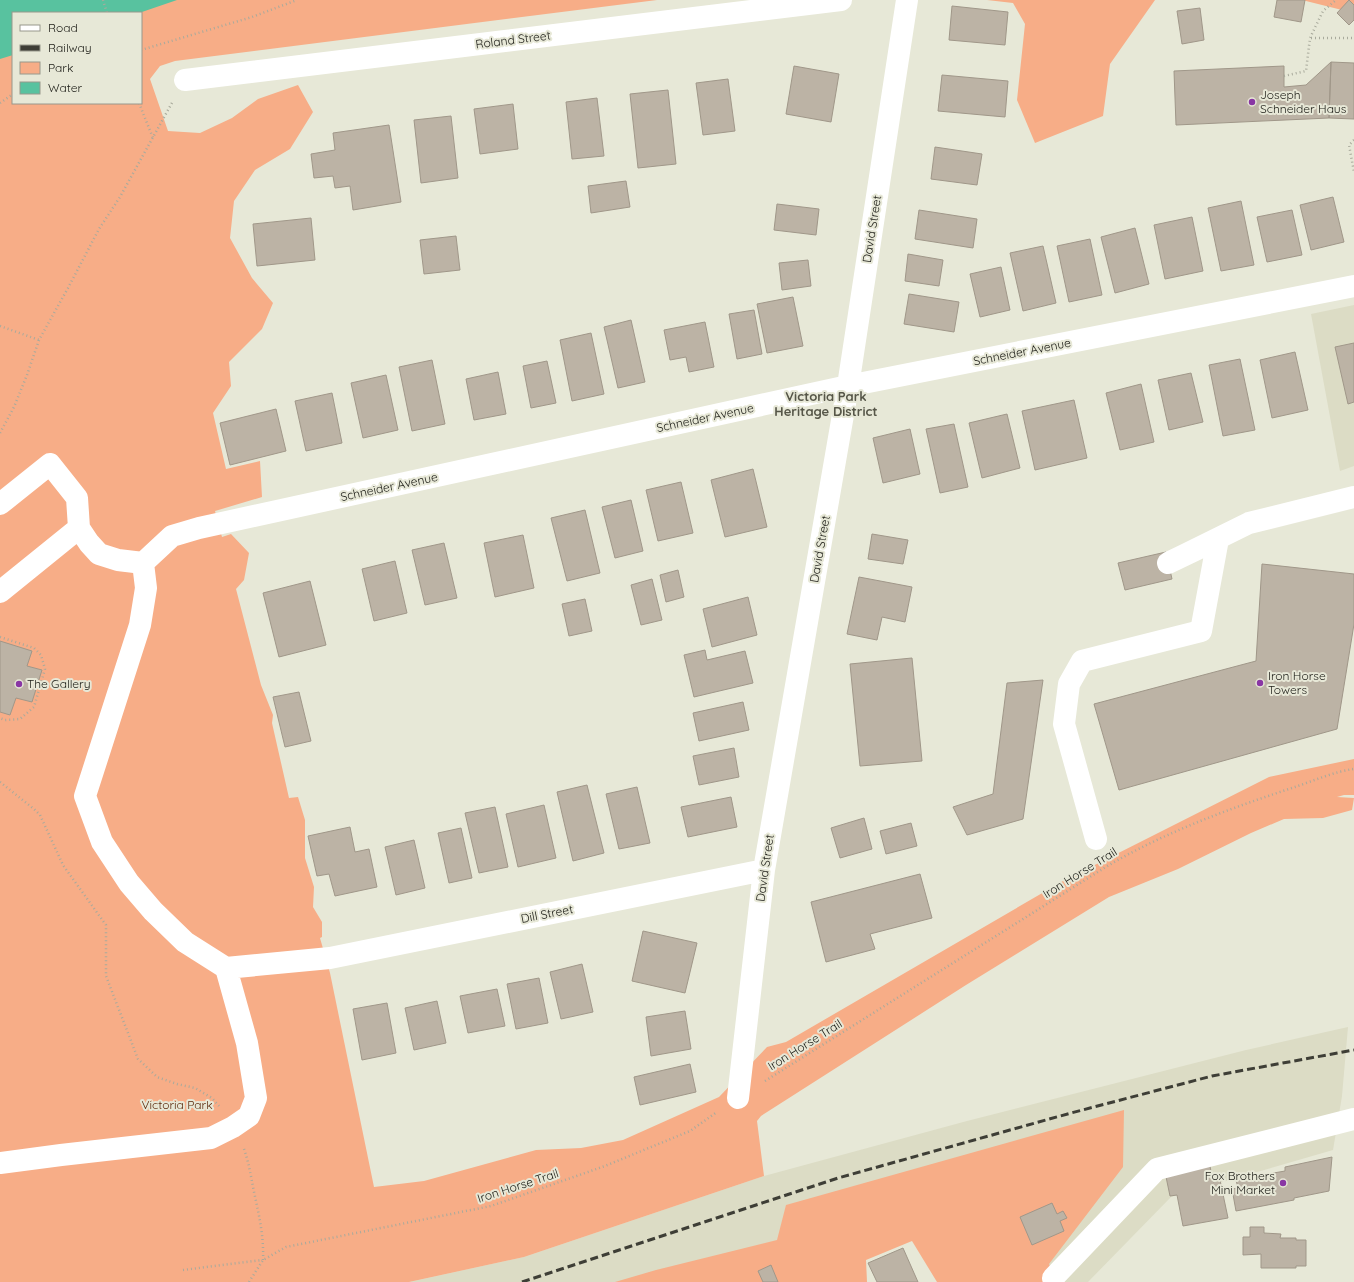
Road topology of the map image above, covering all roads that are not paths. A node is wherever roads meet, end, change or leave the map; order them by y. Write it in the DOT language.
graph roads {
  1 [pos="842,0"];
  2 [pos="907,0"];
  3 [pos="185,80"];
  4 [pos="1349,287"];
  5 [pos="848,386"];
  6 [pos="1354,498"];
  7 [pos="0,504"];
  8 [pos="79,528"];
  9 [pos="143,563"];
  10 [pos="0,592"];
  11 [pos="1096,839"];
  12 [pos="764,870"];
  13 [pos="226,968"];
  14 [pos="738,1098"];
  15 [pos="1354,1119"];
  16 [pos="0,1164"];
  17 [pos="1053,1278"];
  1 -- 3 [label="street, Roland Street"];
  2 -- 5 [label="street, David Street"];
  4 -- 5 [label="street, Schneider Avenue"];
  5 -- 9 [label="street, Schneider Avenue"];
  5 -- 12 [label="street, David Street"];
  6 -- 11 [label="street"];
  7 -- 8 [label="street"];
  8 -- 9 [label="street"];
  8 -- 10 [label="street"];
  9 -- 13 [label="street"];
  12 -- 13 [label="street, Dill Street"];
  12 -- 14 [label="street, David Street"];
  13 -- 16 [label="street"];
  15 -- 17 [label="street"];
}
